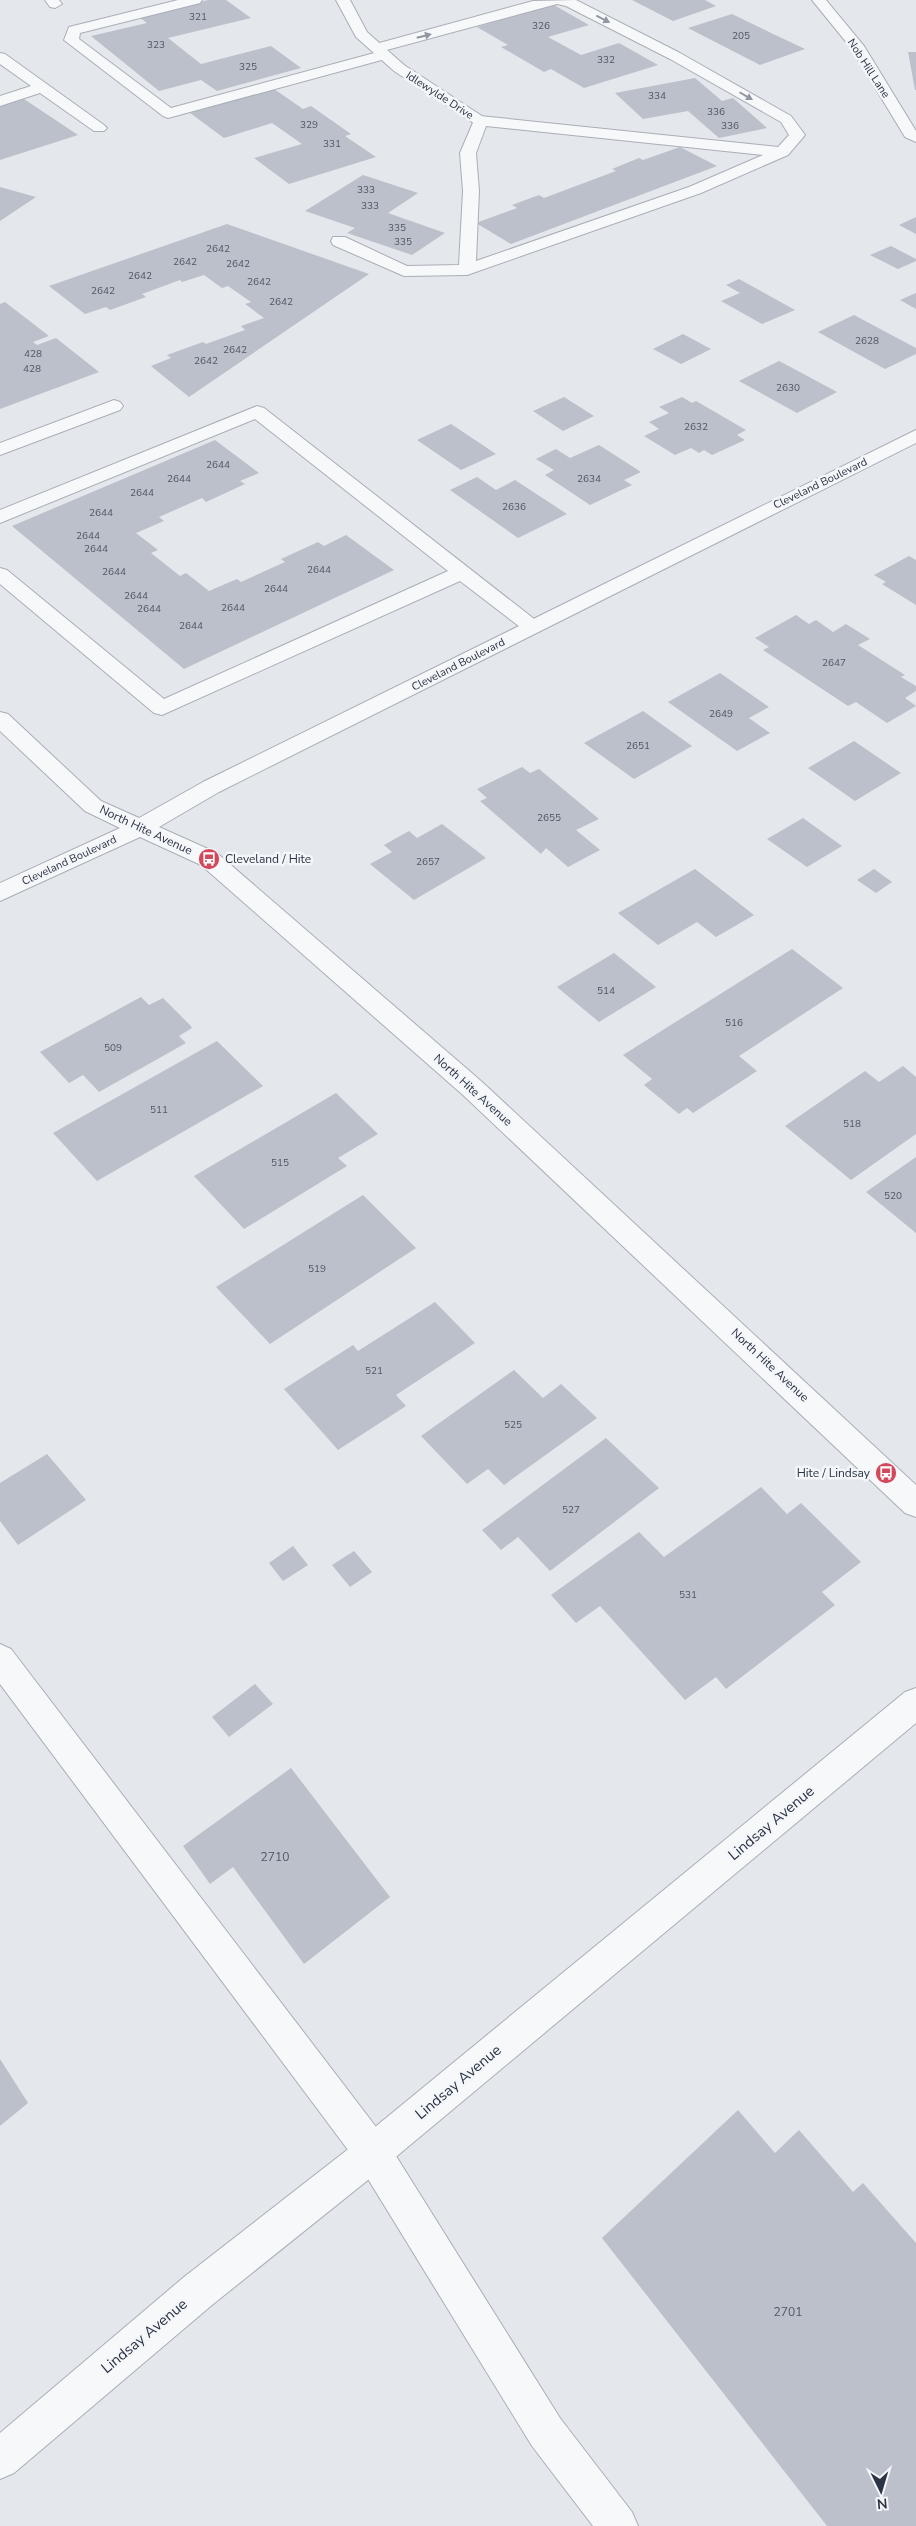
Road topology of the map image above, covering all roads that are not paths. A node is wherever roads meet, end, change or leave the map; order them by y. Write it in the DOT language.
graph roads {
  1 [pos="196,0"];
  2 [pos="343,0"];
  3 [pos="557,0"];
  4 [pos="819,0"];
  5 [pos="381,51"];
  6 [pos="0,58"];
  7 [pos="40,88"];
  8 [pos="0,101"];
  9 [pos="480,121"];
  10 [pos="99,128"];
  11 [pos="914,135"];
  12 [pos="782,152"];
  13 [pos="339,241"];
  14 [pos="467,270"];
  15 [pos="114,406"];
  16 [pos="916,436"];
  17 [pos="0,449"];
  18 [pos="0,517"];
  19 [pos="461,573"];
  20 [pos="0,574"];
  21 [pos="531,626"];
  22 [pos="0,719"];
  23 [pos="141,827"];
  24 [pos="0,893"];
  25 [pos="916,1504"];
  26 [pos="0,1659"];
  27 [pos="916,1703"];
  28 [pos="372,2153"];
  29 [pos="0,2459"];
  30 [pos="618,2526"];
  1 -- 5 [label="street"];
  2 -- 5 [label="street, Idlewylde Drive"];
  5 -- 3 [label="street, one-way"];
  3 -- 12 [label="street, one-way"];
  4 -- 11 [label="street, Nob Hill Lane"];
  5 -- 9 [label="street, Idlewylde Drive"];
  6 -- 7 [label="street"];
  7 -- 8 [label="street"];
  7 -- 10 [label="street"];
  9 -- 12 [label="street"];
  9 -- 14 [label="street"];
  12 -- 14 [label="street"];
  13 -- 14 [label="street"];
  15 -- 17 [label="street"];
  16 -- 21 [label="street, Cleveland Boulevard"];
  18 -- 19 [label="street"];
  19 -- 20 [label="street"];
  19 -- 21 [label="street"];
  21 -- 23 [label="street, Cleveland Boulevard"];
  22 -- 23 [label="street, North Hite Avenue"];
  23 -- 24 [label="street, Cleveland Boulevard"];
  23 -- 25 [label="street, North Hite Avenue"];
  26 -- 28 [label="street"];
  27 -- 28 [label="street, Lindsay Avenue"];
  28 -- 29 [label="street, Lindsay Avenue"];
  28 -- 30 [label="street"];
}
